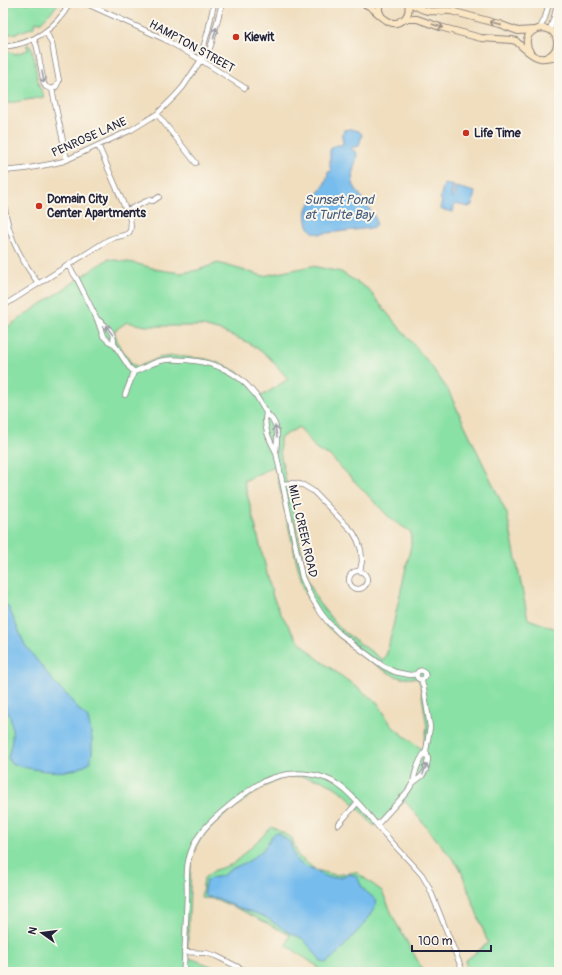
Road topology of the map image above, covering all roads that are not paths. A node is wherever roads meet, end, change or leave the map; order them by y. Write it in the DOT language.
graph roads {
  1 [pos="70,3"];
  2 [pos="85,3"];
  3 [pos="214,3"];
  4 [pos="222,3"];
  5 [pos="362,3"];
  6 [pos="379,3"];
  7 [pos="409,3"];
  8 [pos="549,3"];
  9 [pos="557,3"];
  10 [pos="382,17"];
  11 [pos="400,21"];
  12 [pos="540,28"];
  13 [pos="533,30"];
  14 [pos="550,30"];
  15 [pos="46,32"];
  16 [pos="557,37"];
  17 [pos="34,39"];
  18 [pos="3,47"];
  19 [pos="530,52"];
  20 [pos="547,57"];
  21 [pos="559,57"];
  22 [pos="201,60"];
  23 [pos="245,88"];
  24 [pos="52,89"];
  25 [pos="157,114"];
  26 [pos="98,145"];
  27 [pos="66,160"];
  28 [pos="196,163"];
  29 [pos="4,171"];
  30 [pos="3,189"];
  31 [pos="159,197"];
  32 [pos="126,211"];
  33 [pos="68,265"];
  34 [pos="38,283"];
  35 [pos="3,306"];
  36 [pos="97,319"];
  37 [pos="114,344"];
  38 [pos="134,372"];
  39 [pos="125,395"];
  40 [pos="266,413"];
  41 [pos="276,452"];
  42 [pos="283,484"];
  43 [pos="360,571"];
  44 [pos="417,674"];
  45 [pos="421,679"];
  46 [pos="426,752"];
  47 [pos="413,783"];
  48 [pos="357,803"];
  49 [pos="338,825"];
  50 [pos="377,825"];
  51 [pos="184,952"];
  52 [pos="182,972"];
  53 [pos="248,972"];
  54 [pos="463,972"];
  1 -- 15 [label="street"];
  2 -- 22 [label="street, HAMPTON STREET"];
  3 -- 22 [label="street"];
  22 -- 4 [label="street, PENROSE LANE, one-way"];
  5 -- 10 [label="main road"];
  6 -- 10 [label="main road"];
  7 -- 11 [label="main road"];
  13 -- 7 [label="main road, one-way"];
  8 -- 12 [label="street"];
  9 -- 14 [label="street"];
  10 -- 11 [label="main road"];
  11 -- 19 [label="main road, one-way"];
  12 -- 13 [label="main road"];
  12 -- 14 [label="main road"];
  13 -- 19 [label="main road"];
  14 -- 16 [label="main road"];
  15 -- 17 [label="street"];
  15 -- 24 [label="street"];
  16 -- 20 [label="main road"];
  17 -- 18 [label="street"];
  17 -- 24 [label="street, one-way"];
  19 -- 20 [label="main road"];
  20 -- 21 [label="main road"];
  22 -- 23 [label="street, HAMPTON STREET"];
  22 -- 25 [label="street, PENROSE LANE"];
  24 -- 27 [label="street"];
  25 -- 26 [label="street, PENROSE LANE"];
  25 -- 28 [label="street"];
  26 -- 27 [label="street, PENROSE LANE"];
  26 -- 32 [label="street"];
  27 -- 29 [label="street, PENROSE LANE"];
  29 -- 30 [label="street"];
  30 -- 34 [label="street"];
  31 -- 32 [label="street"];
  32 -- 33 [label="street"];
  33 -- 34 [label="street"];
  33 -- 36 [label="street"];
  34 -- 35 [label="street"];
  36 -- 37 [label="street"];
  37 -- 36 [label="street, one-way"];
  37 -- 38 [label="street"];
  38 -- 39 [label="street"];
  38 -- 40 [label="street, MILL CREEK ROAD"];
  40 -- 41 [label="street, MILL CREEK ROAD"];
  41 -- 40 [label="street, MILL CREEK ROAD, one-way"];
  41 -- 42 [label="street, MILL CREEK ROAD"];
  42 -- 43 [label="street"];
  42 -- 44 [label="street, MILL CREEK ROAD"];
  44 -- 45 [label="street"];
  44 -- 45 [label="street"];
  45 -- 46 [label="street"];
  46 -- 47 [label="street"];
  47 -- 46 [label="street, one-way"];
  47 -- 50 [label="street"];
  48 -- 49 [label="street"];
  48 -- 50 [label="street"];
  48 -- 51 [label="street"];
  50 -- 54 [label="street"];
  51 -- 52 [label="street"];
  51 -- 53 [label="street"];
}
